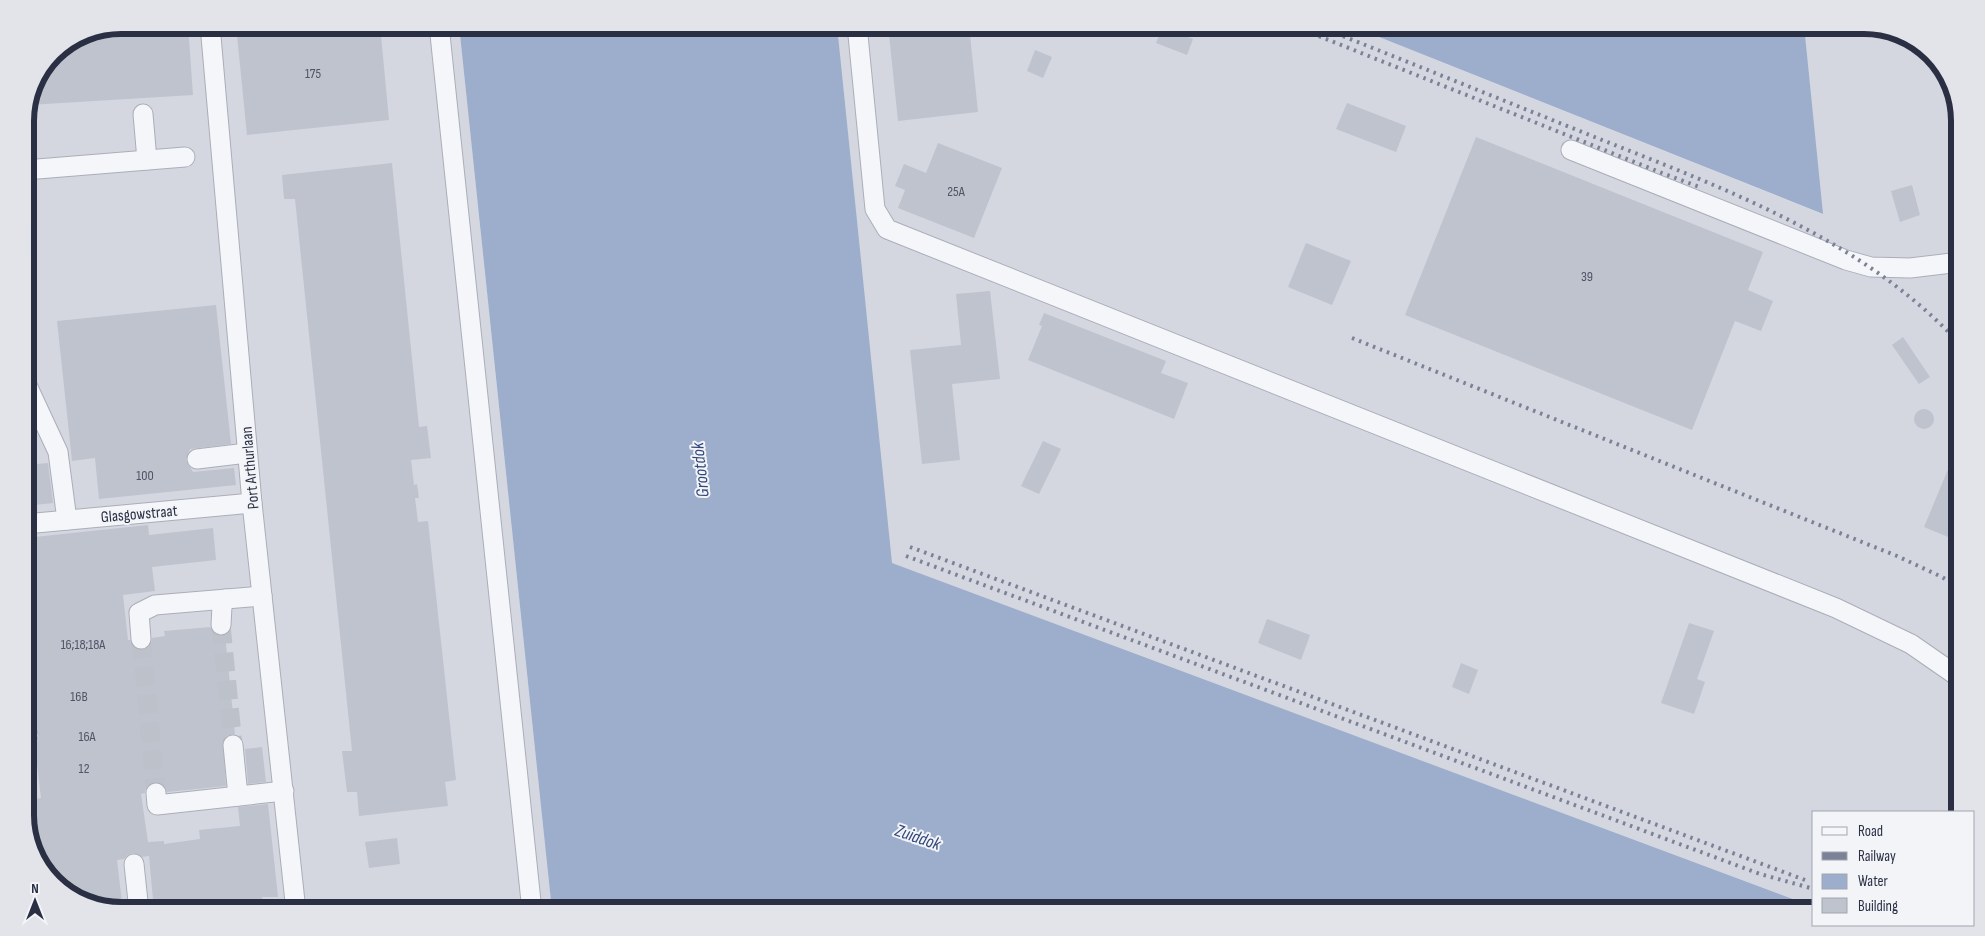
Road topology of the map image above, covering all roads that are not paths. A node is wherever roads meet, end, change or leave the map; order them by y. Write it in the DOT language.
graph roads {
  1 [pos="211,34"];
  2 [pos="440,34"];
  3 [pos="857,34"];
  4 [pos="143,114"];
  5 [pos="1571,150"];
  6 [pos="185,157"];
  7 [pos="147,160"];
  8 [pos="34,169"];
  9 [pos="1951,263"];
  10 [pos="34,400"];
  11 [pos="247,452"];
  12 [pos="197,459"];
  13 [pos="252,503"];
  14 [pos="67,520"];
  15 [pos="34,523"];
  16 [pos="262,596"];
  17 [pos="226,599"];
  18 [pos="221,626"];
  19 [pos="141,639"];
  20 [pos="1951,672"];
  21 [pos="233,745"];
  22 [pos="284,791"];
  23 [pos="156,793"];
  24 [pos="238,796"];
  25 [pos="134,864"];
  26 [pos="137,902"];
  27 [pos="295,902"];
  28 [pos="531,902"];
  1 -- 11 [label="street, Port Arthurlaan"];
  2 -- 28 [label="street"];
  3 -- 20 [label="street"];
  4 -- 7 [label="street"];
  5 -- 9 [label="street"];
  6 -- 7 [label="street"];
  7 -- 8 [label="street"];
  10 -- 14 [label="street"];
  11 -- 12 [label="street"];
  11 -- 13 [label="street, Port Arthurlaan"];
  13 -- 14 [label="street, Glasgowstraat"];
  13 -- 16 [label="street, Port Arthurlaan"];
  14 -- 15 [label="street, Glasgowstraat"];
  16 -- 17 [label="street"];
  16 -- 22 [label="street, Port Arthurlaan"];
  17 -- 18 [label="street"];
  17 -- 19 [label="street"];
  21 -- 24 [label="street"];
  22 -- 24 [label="street"];
  22 -- 27 [label="street, Port Arthurlaan"];
  23 -- 24 [label="street"];
  25 -- 26 [label="street"];
}
